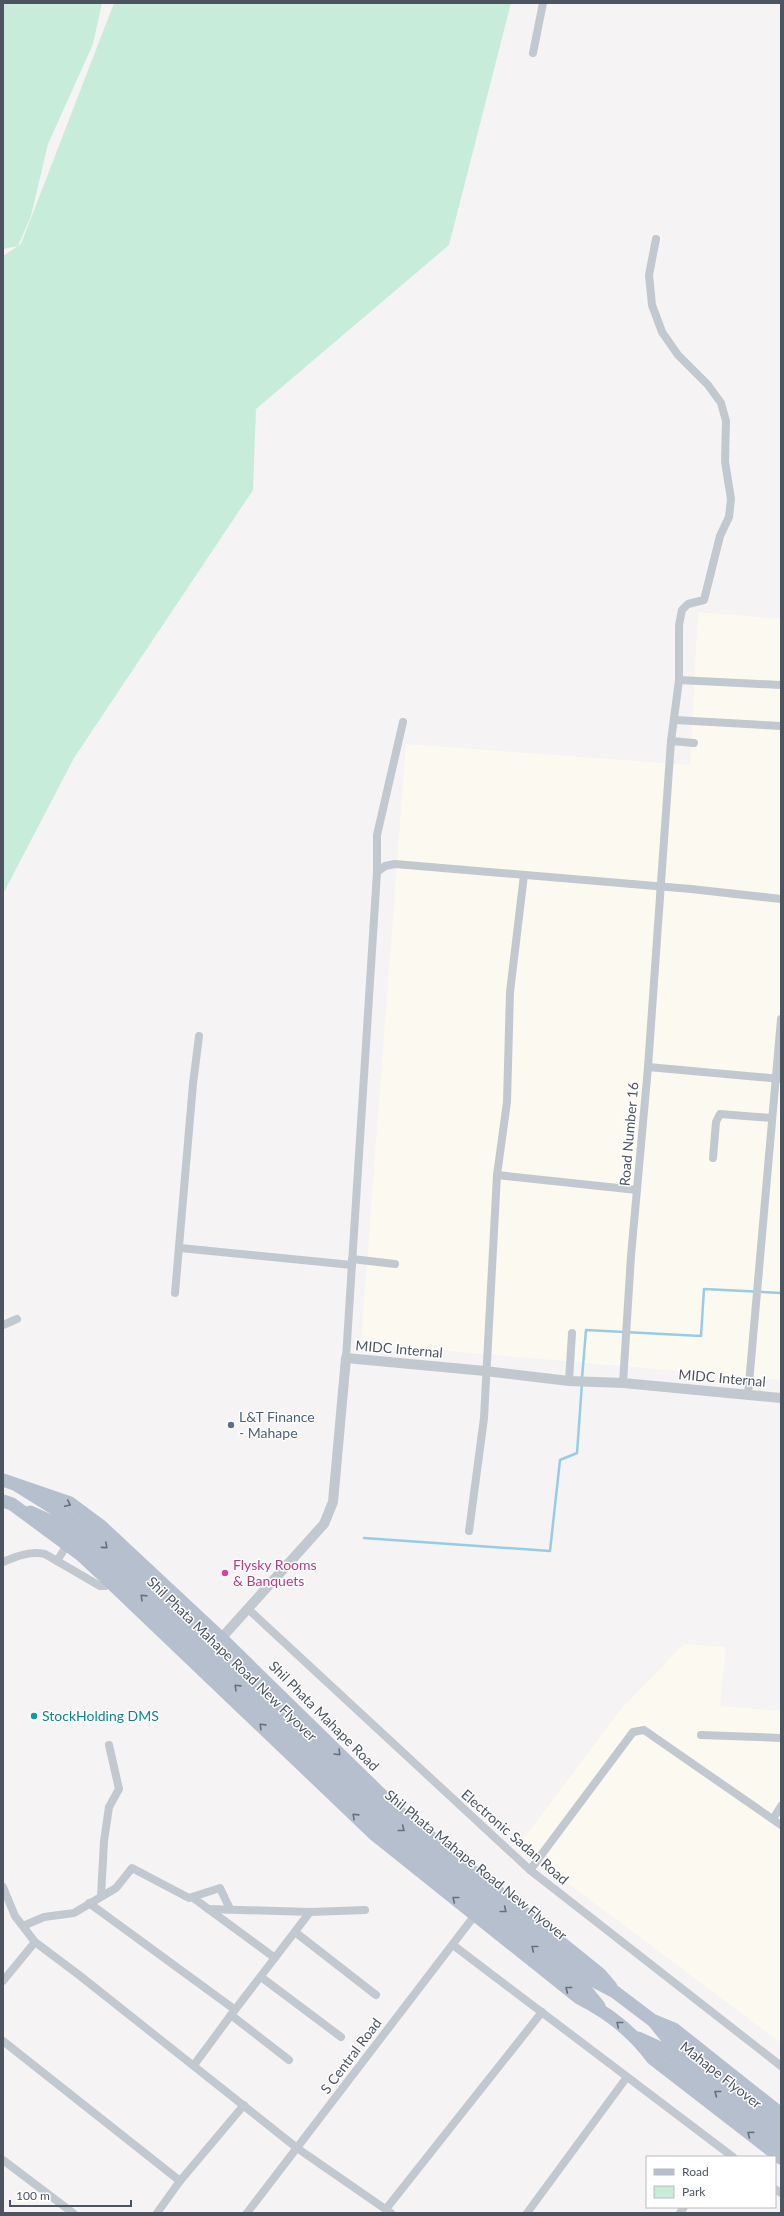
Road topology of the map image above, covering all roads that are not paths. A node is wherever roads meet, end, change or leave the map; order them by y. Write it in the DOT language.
graph roads {
  1 [pos="543,3"];
  2 [pos="533,53"];
  3 [pos="656,239"];
  4 [pos="679,680"];
  5 [pos="781,685"];
  6 [pos="675,720"];
  7 [pos="403,722"];
  8 [pos="781,726"];
  9 [pos="671,741"];
  10 [pos="694,743"];
  11 [pos="377,872"];
  12 [pos="524,875"];
  13 [pos="661,886"];
  14 [pos="781,900"];
  15 [pos="781,1019"];
  16 [pos="199,1036"];
  17 [pos="648,1067"];
  18 [pos="778,1079"];
  19 [pos="772,1118"];
  20 [pos="713,1158"];
  21 [pos="497,1175"];
  22 [pos="638,1190"];
  23 [pos="180,1248"];
  24 [pos="352,1262"];
  25 [pos="395,1264"];
  26 [pos="175,1294"];
  27 [pos="17,1319"];
  28 [pos="3,1325"];
  29 [pos="572,1333"];
  30 [pos="346,1358"];
  31 [pos="485,1371"];
  32 [pos="569,1381"];
  33 [pos="623,1383"];
  34 [pos="748,1395"];
  35 [pos="781,1398"];
  36 [pos="3,1480"];
  37 [pos="18,1486"];
  38 [pos="7,1502"];
  39 [pos="60,1519"];
  40 [pos="469,1531"];
  41 [pos="67,1545"];
  42 [pos="136,1558"];
  43 [pos="57,1561"];
  44 [pos="3,1562"];
  45 [pos="111,1583"];
  46 [pos="248,1609"];
  47 [pos="221,1638"];
  48 [pos="198,1664"];
  49 [pos="701,1735"];
  50 [pos="781,1738"];
  51 [pos="109,1745"];
  52 [pos="781,1806"];
  53 [pos="772,1819"];
  54 [pos="781,1825"];
  55 [pos="530,1870"];
  56 [pos="3,1887"];
  57 [pos="101,1896"];
  58 [pos="192,1897"];
  59 [pos="89,1903"];
  60 [pos="208,1909"];
  61 [pos="230,1909"];
  62 [pos="365,1910"];
  63 [pos="310,1912"];
  64 [pos="475,1916"];
  65 [pos="23,1926"];
  66 [pos="295,1932"];
  67 [pos="35,1942"];
  68 [pos="453,1945"];
  69 [pos="275,1958"];
  70 [pos="261,1977"];
  71 [pos="3,1981"];
  72 [pos="590,1986"];
  73 [pos="615,1992"];
  74 [pos="376,1995"];
  75 [pos="601,2009"];
  76 [pos="232,2012"];
  77 [pos="542,2012"];
  78 [pos="652,2020"];
  79 [pos="341,2037"];
  80 [pos="638,2038"];
  81 [pos="3,2041"];
  82 [pos="663,2043"];
  83 [pos="289,2060"];
  84 [pos="194,2065"];
  85 [pos="781,2066"];
  86 [pos="627,2077"];
  87 [pos="244,2105"];
  88 [pos="781,2114"];
  89 [pos="781,2128"];
  90 [pos="781,2143"];
  91 [pos="297,2148"];
  92 [pos="728,2156"];
  93 [pos="781,2158"];
  94 [pos="3,2160"];
  95 [pos="180,2181"];
  96 [pos="389,2211"];
  97 [pos="73,2213"];
  98 [pos="158,2213"];
  99 [pos="247,2213"];
  100 [pos="527,2213"];
  1 -- 2 [label="street"];
  3 -- 4 [label="street, Road Number 16"];
  4 -- 5 [label="street"];
  4 -- 6 [label="street, Road Number 16"];
  6 -- 8 [label="street"];
  6 -- 9 [label="street, Road Number 16"];
  7 -- 11 [label="street"];
  9 -- 10 [label="street"];
  9 -- 13 [label="street, Road Number 16"];
  11 -- 12 [label="street"];
  11 -- 24 [label="street"];
  12 -- 13 [label="street"];
  12 -- 21 [label="street"];
  13 -- 14 [label="street"];
  13 -- 17 [label="street, Road Number 16"];
  15 -- 18 [label="street"];
  16 -- 23 [label="street"];
  17 -- 18 [label="street"];
  17 -- 22 [label="street, Road Number 16"];
  18 -- 19 [label="street"];
  19 -- 20 [label="street"];
  19 -- 34 [label="street"];
  21 -- 22 [label="street"];
  21 -- 31 [label="street"];
  22 -- 33 [label="street, Road Number 16"];
  23 -- 24 [label="street"];
  23 -- 26 [label="street"];
  24 -- 25 [label="street"];
  24 -- 30 [label="street"];
  27 -- 28 [label="street"];
  29 -- 32 [label="street"];
  30 -- 31 [label="street, MIDC Internal"];
  30 -- 46 [label="street, MIDC Internal"];
  31 -- 32 [label="street, MIDC Internal"];
  31 -- 40 [label="street"];
  32 -- 33 [label="street, MIDC Internal"];
  33 -- 34 [label="street, MIDC Internal"];
  34 -- 35 [label="street, MIDC Internal"];
  36 -- 37 [label="main road, Shil Phata Mahape Road"];
  37 -- 39 [label="main road, Shil Phata Mahape Road New Flyover"];
  37 -- 42 [label="main road, Shil Phata Mahape Road, one-way"];
  38 -- 39 [label="main road, Shil Phata Mahape Road New Flyover"];
  38 -- 41 [label="main road"];
  39 -- 72 [label="main road, Shil Phata Mahape Road New Flyover"];
  41 -- 43 [label="street"];
  41 -- 45 [label="main road"];
  42 -- 45 [label="street"];
  42 -- 47 [label="main road, Shil Phata Mahape Road"];
  43 -- 44 [label="street"];
  43 -- 45 [label="street"];
  48 -- 45 [label="main road, one-way"];
  46 -- 47 [label="street, MIDC Internal"];
  46 -- 55 [label="street, Electronic Sadan Road"];
  47 -- 48 [label="street, MIDC Internal"];
  47 -- 73 [label="main road, Shil Phata Mahape Road, one-way"];
  64 -- 48 [label="main road, one-way"];
  49 -- 50 [label="street"];
  51 -- 57 [label="street"];
  52 -- 53 [label="street"];
  53 -- 54 [label="street"];
  53 -- 55 [label="street"];
  55 -- 85 [label="street, Electronic Sadan Road"];
  56 -- 65 [label="street"];
  57 -- 58 [label="street"];
  57 -- 59 [label="street"];
  58 -- 60 [label="street"];
  58 -- 61 [label="street"];
  59 -- 65 [label="street"];
  59 -- 76 [label="street"];
  60 -- 61 [label="street"];
  60 -- 69 [label="street"];
  61 -- 63 [label="street"];
  62 -- 63 [label="street"];
  63 -- 66 [label="street"];
  64 -- 68 [label="street, S Central Road"];
  75 -- 64 [label="main road, one-way"];
  65 -- 67 [label="street"];
  66 -- 69 [label="street"];
  66 -- 74 [label="street"];
  67 -- 71 [label="street"];
  67 -- 84 [label="street"];
  68 -- 77 [label="street"];
  68 -- 91 [label="street, S Central Road"];
  69 -- 70 [label="street"];
  70 -- 76 [label="street"];
  70 -- 79 [label="street"];
  72 -- 73 [label="main road, Shil Phata Mahape Road New Flyover"];
  72 -- 75 [label="main road, Shil Phata Mahape Road New Flyover"];
  73 -- 78 [label="main road"];
  80 -- 75 [label="main road, one-way"];
  76 -- 83 [label="street"];
  76 -- 84 [label="street"];
  77 -- 86 [label="street"];
  77 -- 96 [label="street"];
  78 -- 82 [label="main road, Mahape Flyover"];
  78 -- 88 [label="main road"];
  80 -- 82 [label="main road, Mahape Flyover"];
  93 -- 80 [label="main road, one-way"];
  81 -- 95 [label="street"];
  82 -- 89 [label="main road, Mahape Flyover"];
  90 -- 82 [label="main road, Mahape Flyover, one-way"];
  84 -- 87 [label="street"];
  86 -- 92 [label="street"];
  86 -- 100 [label="street"];
  87 -- 91 [label="street"];
  87 -- 95 [label="street"];
  91 -- 96 [label="street"];
  91 -- 99 [label="street, S Central Road"];
  94 -- 97 [label="street"];
  95 -- 98 [label="street"];
}
